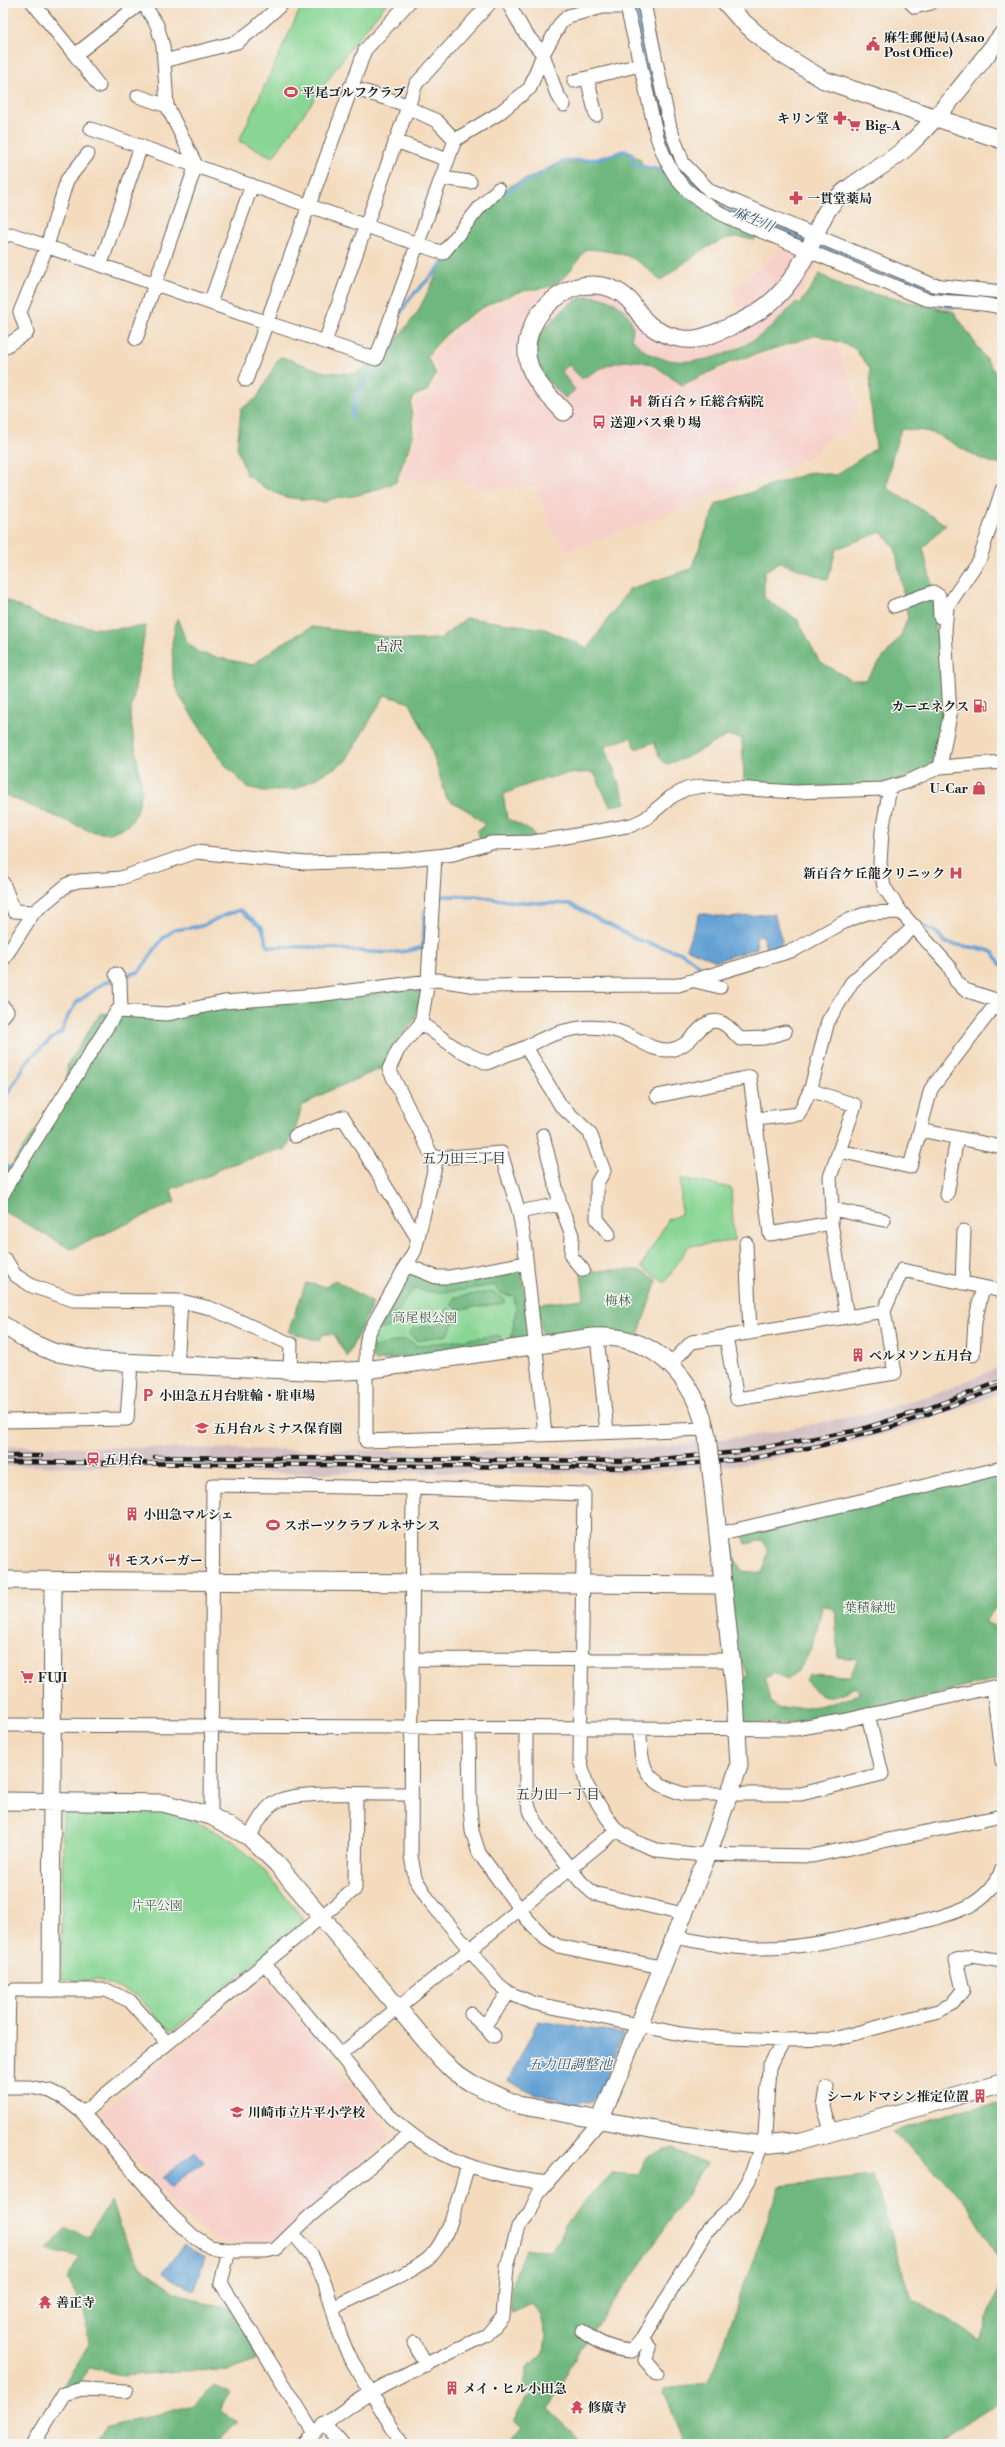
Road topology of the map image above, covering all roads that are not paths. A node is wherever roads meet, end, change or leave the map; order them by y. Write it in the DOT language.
graph roads {
  1 [pos="34,3"];
  2 [pos="142,3"];
  3 [pos="283,3"];
  4 [pos="408,3"];
  5 [pos="508,3"];
  6 [pos="644,3"];
  7 [pos="726,3"];
  8 [pos="911,3"];
  9 [pos="932,3"];
  10 [pos="489,4"];
  11 [pos="627,5"];
  12 [pos="1002,35"];
  13 [pos="543,54"];
  14 [pos="75,55"];
  15 [pos="164,61"];
  16 [pos="640,65"];
  17 [pos="587,78"];
  18 [pos="574,81"];
  19 [pos="99,86"];
  20 [pos="350,86"];
  21 [pos="138,96"];
  22 [pos="407,105"];
  23 [pos="564,105"];
  24 [pos="167,106"];
  25 [pos="596,115"];
  26 [pos="936,117"];
  27 [pos="91,129"];
  28 [pos="455,140"];
  29 [pos="1002,140"];
  30 [pos="395,141"];
  31 [pos="141,146"];
  32 [pos="88,154"];
  33 [pos="448,160"];
  34 [pos="196,165"];
  35 [pos="442,178"];
  36 [pos="470,182"];
  37 [pos="252,185"];
  38 [pos="498,189"];
  39 [pos="308,205"];
  40 [pos="366,225"];
  41 [pos="3,237"];
  42 [pos="812,243"];
  43 [pos="418,244"];
  44 [pos="47,246"];
  45 [pos="101,264"];
  46 [pos="155,284"];
  47 [pos="1002,292"];
  48 [pos="210,303"];
  49 [pos="1002,308"];
  50 [pos="268,323"];
  51 [pos="136,339"];
  52 [pos="325,342"];
  53 [pos="3,348"];
  54 [pos="246,380"];
  55 [pos="564,412"];
  56 [pos="1002,490"];
  57 [pos="894,606"];
  58 [pos="945,630"];
  59 [pos="1002,762"];
  60 [pos="940,767"];
  61 [pos="890,788"];
  62 [pos="435,856"];
  63 [pos="3,883"];
  64 [pos="34,912"];
  65 [pos="901,912"];
  66 [pos="915,926"];
  67 [pos="3,960"];
  68 [pos="118,977"];
  69 [pos="428,981"];
  70 [pos="695,981"];
  71 [pos="720,987"];
  72 [pos="1001,1001"];
  73 [pos="3,1007"];
  74 [pos="121,1011"];
  75 [pos="3,1016"];
  76 [pos="421,1023"];
  77 [pos="785,1032"];
  78 [pos="526,1047"];
  79 [pos="810,1090"];
  80 [pos="657,1096"];
  81 [pos="756,1119"];
  82 [pos="920,1130"];
  83 [pos="543,1135"];
  84 [pos="295,1136"];
  85 [pos="957,1138"];
  86 [pos="1002,1147"];
  87 [pos="840,1151"];
  88 [pos="437,1158"];
  89 [pos="3,1194"];
  90 [pos="946,1195"];
  91 [pos="560,1204"];
  92 [pos="832,1209"];
  93 [pos="519,1212"];
  94 [pos="884,1220"];
  95 [pos="830,1223"];
  96 [pos="964,1231"];
  97 [pos="609,1234"];
  98 [pos="418,1239"];
  99 [pos="746,1243"];
  100 [pos="3,1259"];
  101 [pos="526,1263"];
  102 [pos="406,1265"];
  103 [pos="583,1270"];
  104 [pos="962,1283"];
  105 [pos="983,1288"];
  106 [pos="1002,1291"];
  107 [pos="181,1301"];
  108 [pos="884,1311"];
  109 [pos="847,1317"];
  110 [pos="3,1324"];
  111 [pos="750,1333"];
  112 [pos="597,1337"];
  113 [pos="726,1337"];
  114 [pos="535,1345"];
  115 [pos="972,1355"];
  116 [pos="131,1364"];
  117 [pos="670,1364"];
  118 [pos="177,1366"];
  119 [pos="366,1370"];
  120 [pos="290,1372"];
  121 [pos="3,1421"];
  122 [pos="607,1432"];
  123 [pos="706,1433"];
  124 [pos="545,1434"];
  125 [pos="1002,1468"];
  126 [pos="413,1488"];
  127 [pos="718,1534"];
  128 [pos="3,1580"];
  129 [pos="212,1581"];
  130 [pos="53,1582"];
  131 [pos="412,1583"];
  132 [pos="583,1584"];
  133 [pos="722,1585"];
  134 [pos="412,1659"];
  135 [pos="581,1659"];
  136 [pos="731,1660"];
  137 [pos="868,1715"];
  138 [pos="3,1725"];
  139 [pos="52,1725"];
  140 [pos="412,1726"];
  141 [pos="212,1727"];
  142 [pos="469,1727"];
  143 [pos="526,1728"];
  144 [pos="580,1729"];
  145 [pos="640,1730"];
  146 [pos="738,1730"];
  147 [pos="1002,1761"];
  148 [pos="731,1793"];
  149 [pos="410,1794"];
  150 [pos="356,1795"];
  151 [pos="3,1801"];
  152 [pos="53,1802"];
  153 [pos="211,1816"];
  154 [pos="1002,1816"];
  155 [pos="617,1830"];
  156 [pos="249,1837"];
  157 [pos="708,1854"];
  158 [pos="1002,1868"];
  159 [pos="570,1869"];
  160 [pos="1000,1884"];
  161 [pos="521,1909"];
  162 [pos="683,1914"];
  163 [pos="322,1918"];
  164 [pos="674,1937"];
  165 [pos="470,1950"];
  166 [pos="1002,1961"];
  167 [pos="265,1964"];
  168 [pos="661,1967"];
  169 [pos="51,1988"];
  170 [pos="509,1993"];
  171 [pos="398,2009"];
  172 [pos="471,2014"];
  173 [pos="639,2025"];
  174 [pos="484,2026"];
  175 [pos="494,2036"];
  176 [pos="784,2040"];
  177 [pos="167,2043"];
  178 [pos="340,2055"];
  179 [pos="1002,2083"];
  180 [pos="5,2086"];
  181 [pos="827,2088"];
  182 [pos="83,2113"];
  183 [pos="600,2121"];
  184 [pos="832,2133"];
  185 [pos="409,2134"];
  186 [pos="763,2145"];
  187 [pos="468,2166"];
  188 [pos="548,2183"];
  189 [pos="293,2233"];
  190 [pos="229,2250"];
  191 [pos="334,2307"];
  192 [pos="582,2331"];
  193 [pos="642,2339"];
  194 [pos="414,2343"];
  195 [pos="426,2365"];
  196 [pos="657,2374"];
  197 [pos="126,2391"];
  198 [pos="373,2391"];
  199 [pos="324,2423"];
  200 [pos="314,2433"];
  201 [pos="33,2444"];
  202 [pos="303,2444"];
  203 [pos="342,2444"];
  204 [pos="402,2444"];
  1 -- 14 [label="street"];
  2 -- 14 [label="street"];
  2 -- 15 [label="street"];
  3 -- 15 [label="street"];
  4 -- 20 [label="street"];
  5 -- 13 [label="street"];
  6 -- 42 [label="street"];
  7 -- 26 [label="street"];
  8 -- 9 [label="street"];
  10 -- 22 [label="street"];
  11 -- 13 [label="street"];
  11 -- 16 [label="street"];
  12 -- 26 [label="street"];
  13 -- 23 [label="street"];
  13 -- 28 [label="street"];
  14 -- 19 [label="street"];
  15 -- 24 [label="street"];
  16 -- 17 [label="street"];
  16 -- 42 [label="street"];
  17 -- 18 [label="street"];
  17 -- 25 [label="street"];
  20 -- 22 [label="street"];
  20 -- 39 [label="street"];
  21 -- 24 [label="street"];
  22 -- 28 [label="street"];
  22 -- 30 [label="street"];
  24 -- 34 [label="street"];
  26 -- 29 [label="street"];
  26 -- 42 [label="street"];
  27 -- 31 [label="street"];
  28 -- 33 [label="street"];
  30 -- 33 [label="street"];
  30 -- 40 [label="street"];
  31 -- 34 [label="street"];
  31 -- 45 [label="street"];
  32 -- 44 [label="street"];
  33 -- 35 [label="street"];
  34 -- 37 [label="street"];
  34 -- 46 [label="street"];
  35 -- 36 [label="street"];
  35 -- 43 [label="street"];
  37 -- 39 [label="street"];
  37 -- 48 [label="street"];
  38 -- 43 [label="street"];
  39 -- 40 [label="street"];
  39 -- 50 [label="street"];
  40 -- 43 [label="street"];
  40 -- 52 [label="street"];
  41 -- 44 [label="street"];
  42 -- 47 [label="street"];
  42 -- 49 [label="street"];
  42 -- 55 [label="street"];
  43 -- 52 [label="street"];
  44 -- 45 [label="street"];
  44 -- 53 [label="street"];
  45 -- 46 [label="street"];
  46 -- 48 [label="street"];
  46 -- 51 [label="street"];
  48 -- 50 [label="street"];
  50 -- 52 [label="street"];
  50 -- 54 [label="street"];
  56 -- 58 [label="street"];
  57 -- 58 [label="street"];
  58 -- 60 [label="street"];
  59 -- 60 [label="street"];
  60 -- 61 [label="street"];
  61 -- 62 [label="street"];
  61 -- 65 [label="street"];
  62 -- 64 [label="street"];
  62 -- 69 [label="street"];
  63 -- 64 [label="street"];
  64 -- 67 [label="street"];
  65 -- 66 [label="street"];
  65 -- 70 [label="street"];
  66 -- 72 [label="street"];
  66 -- 79 [label="street"];
  68 -- 74 [label="street"];
  69 -- 70 [label="street"];
  69 -- 74 [label="street"];
  69 -- 76 [label="street"];
  70 -- 71 [label="street"];
  72 -- 82 [label="street"];
  73 -- 75 [label="street"];
  74 -- 89 [label="street"];
  76 -- 78 [label="street"];
  76 -- 88 [label="street"];
  77 -- 78 [label="street"];
  78 -- 97 [label="street"];
  79 -- 81 [label="street"];
  79 -- 87 [label="street"];
  80 -- 81 [label="street"];
  81 -- 95 [label="street"];
  82 -- 85 [label="street"];
  82 -- 87 [label="street"];
  83 -- 91 [label="street"];
  84 -- 98 [label="street"];
  85 -- 86 [label="street"];
  85 -- 90 [label="street"];
  87 -- 92 [label="street"];
  88 -- 93 [label="street"];
  88 -- 98 [label="street"];
  91 -- 93 [label="street"];
  91 -- 103 [label="street"];
  92 -- 94 [label="street"];
  92 -- 95 [label="street"];
  93 -- 101 [label="street"];
  95 -- 109 [label="street"];
  96 -- 104 [label="street"];
  98 -- 102 [label="street"];
  99 -- 111 [label="street"];
  100 -- 107 [label="street"];
  101 -- 102 [label="street"];
  101 -- 114 [label="street"];
  102 -- 119 [label="street"];
  104 -- 105 [label="street"];
  104 -- 108 [label="street"];
  105 -- 106 [label="street"];
  105 -- 115 [label="street"];
  107 -- 118 [label="street"];
  107 -- 120 [label="street"];
  108 -- 109 [label="street"];
  108 -- 113 [label="street"];
  109 -- 111 [label="street"];
  110 -- 116 [label="street"];
  111 -- 113 [label="street"];
  112 -- 114 [label="street"];
  112 -- 117 [label="street"];
  112 -- 122 [label="street"];
  113 -- 117 [label="street"];
  114 -- 119 [label="street"];
  114 -- 124 [label="street"];
  116 -- 118 [label="street"];
  116 -- 121 [label="street"];
  117 -- 123 [label="street"];
  118 -- 120 [label="street"];
  119 -- 120 [label="street"];
  119 -- 124 [label="street"];
  122 -- 123 [label="street"];
  122 -- 124 [label="street"];
  123 -- 127 [label="street, bridge"];
  125 -- 127 [label="street"];
  126 -- 129 [label="street"];
  126 -- 131 [label="street"];
  126 -- 132 [label="street"];
  127 -- 133 [label="street"];
  128 -- 130 [label="street"];
  129 -- 130 [label="street"];
  129 -- 131 [label="street"];
  129 -- 141 [label="street"];
  130 -- 139 [label="street"];
  131 -- 132 [label="street"];
  131 -- 134 [label="street"];
  132 -- 133 [label="street"];
  132 -- 135 [label="street"];
  133 -- 136 [label="street"];
  134 -- 135 [label="street"];
  134 -- 140 [label="street"];
  135 -- 136 [label="street"];
  135 -- 144 [label="street"];
  136 -- 146 [label="street"];
  137 -- 146 [label="street"];
  137 -- 147 [label="street"];
  137 -- 148 [label="street"];
  138 -- 139 [label="street"];
  139 -- 141 [label="street"];
  139 -- 152 [label="street"];
  140 -- 141 [label="street"];
  140 -- 142 [label="street"];
  140 -- 149 [label="street"];
  141 -- 153 [label="street"];
  142 -- 143 [label="street"];
  142 -- 161 [label="street"];
  143 -- 144 [label="street"];
  143 -- 159 [label="street"];
  144 -- 145 [label="street"];
  144 -- 155 [label="street"];
  145 -- 146 [label="street"];
  145 -- 148 [label="street"];
  146 -- 148 [label="street"];
  148 -- 157 [label="street"];
  149 -- 150 [label="street"];
  149 -- 165 [label="street"];
  150 -- 156 [label="street"];
  150 -- 163 [label="street"];
  151 -- 152 [label="street"];
  152 -- 153 [label="street"];
  152 -- 169 [label="street"];
  153 -- 156 [label="street"];
  154 -- 157 [label="street"];
  155 -- 157 [label="street"];
  155 -- 159 [label="street"];
  156 -- 163 [label="street"];
  157 -- 162 [label="street"];
  158 -- 160 [label="street"];
  159 -- 161 [label="street"];
  159 -- 162 [label="street"];
  160 -- 164 [label="street"];
  161 -- 165 [label="street"];
  161 -- 168 [label="street"];
  162 -- 164 [label="street"];
  163 -- 167 [label="street"];
  163 -- 171 [label="street"];
  164 -- 168 [label="street"];
  165 -- 170 [label="street"];
  165 -- 171 [label="street"];
  166 -- 176 [label="street"];
  167 -- 177 [label="street"];
  167 -- 178 [label="street"];
  168 -- 173 [label="street"];
  169 -- 177 [label="street"];
  169 -- 180 [label="street"];
  170 -- 173 [label="street"];
  170 -- 174 [label="street"];
  171 -- 178 [label="street"];
  171 -- 183 [label="street"];
  172 -- 174 [label="street"];
  173 -- 176 [label="street"];
  173 -- 183 [label="street"];
  174 -- 175 [label="street"];
  176 -- 186 [label="street"];
  177 -- 182 [label="street"];
  178 -- 185 [label="street"];
  179 -- 184 [label="street"];
  180 -- 182 [label="street"];
  181 -- 184 [label="street"];
  182 -- 190 [label="street"];
  183 -- 186 [label="street"];
  183 -- 188 [label="street"];
  184 -- 186 [label="street"];
  185 -- 187 [label="street"];
  185 -- 189 [label="street"];
  186 -- 193 [label="street"];
  187 -- 188 [label="street"];
  187 -- 191 [label="street"];
  188 -- 195 [label="street"];
  189 -- 190 [label="street"];
  189 -- 191 [label="street"];
  190 -- 200 [label="street"];
  191 -- 198 [label="street"];
  192 -- 193 [label="street"];
  193 -- 196 [label="street"];
  194 -- 195 [label="street"];
  195 -- 198 [label="street"];
  197 -- 201 [label="street"];
  198 -- 199 [label="street"];
  198 -- 204 [label="street"];
  199 -- 200 [label="street"];
  199 -- 203 [label="street"];
  200 -- 202 [label="street"];
}
